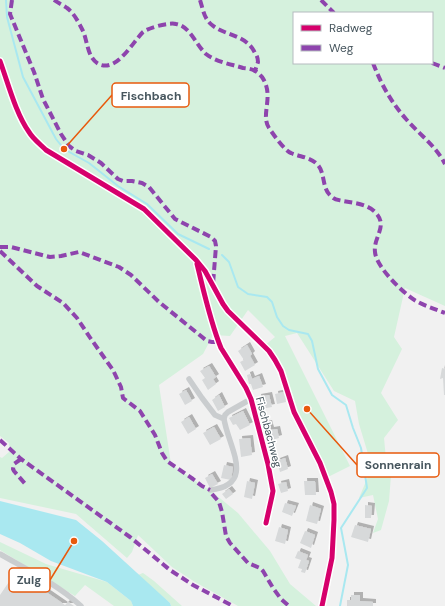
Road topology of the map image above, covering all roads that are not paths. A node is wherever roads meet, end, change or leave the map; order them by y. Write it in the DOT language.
graph roads {
  1 [pos="0,61"];
  2 [pos="196,260"];
  3 [pos="189,379"];
  4 [pos="251,399"];
  5 [pos="224,419"];
  6 [pos="210,490"];
  7 [pos="266,523"];
  8 [pos="0,554"];
  9 [pos="81,606"];
  10 [pos="322,606"];
  1 -- 2 [label="street"];
  2 -- 4 [label="street, Fischbachweg"];
  2 -- 10 [label="street"];
  3 -- 5 [label="street"];
  4 -- 5 [label="street"];
  4 -- 7 [label="street, Fischbachweg"];
  5 -- 6 [label="street"];
  8 -- 9 [label="street"];
}
